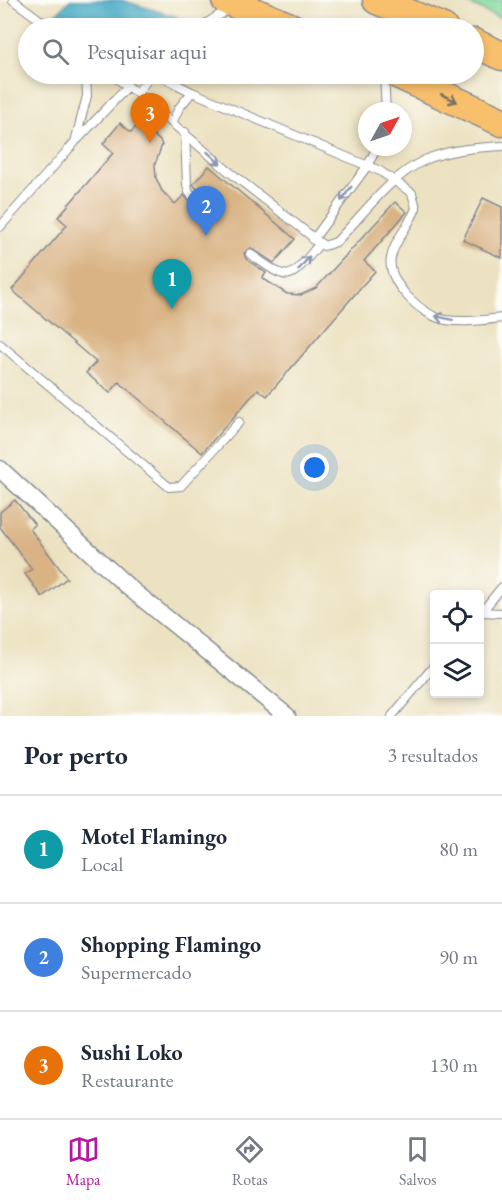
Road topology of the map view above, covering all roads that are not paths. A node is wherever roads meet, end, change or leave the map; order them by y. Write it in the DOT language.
graph roads {
  1 [pos="13,0"];
  2 [pos="377,0"];
  3 [pos="231,2"];
  4 [pos="37,18"];
  5 [pos="211,18"];
  6 [pos="269,18"];
  7 [pos="419,18"];
  8 [pos="484,34"];
  9 [pos="502,39"];
  10 [pos="484,48"];
  11 [pos="502,56"];
  12 [pos="86,84"];
  13 [pos="125,84"];
  14 [pos="145,84"];
  15 [pos="175,84"];
  16 [pos="385,84"];
  17 [pos="419,84"];
  18 [pos="128,86"];
  19 [pos="192,92"];
  20 [pos="137,93"];
  21 [pos="386,102"];
  22 [pos="173,121"];
  23 [pos="502,122"];
  24 [pos="185,132"];
  25 [pos="75,142"];
  26 [pos="502,146"];
  27 [pos="372,156"];
  28 [pos="368,165"];
  29 [pos="397,180"];
  30 [pos="207,213"];
  31 [pos="0,227"];
  32 [pos="317,242"];
  33 [pos="250,254"];
  34 [pos="502,318"];
  35 [pos="0,344"];
  36 [pos="239,422"];
  37 [pos="0,469"];
  38 [pos="502,587"];
  39 [pos="484,608"];
  40 [pos="484,613"];
  41 [pos="502,614"];
  42 [pos="430,672"];
  43 [pos="287,716"];
  44 [pos="392,716"];
  1 -- 4 [label="lane"];
  2 -- 7 [label="highway"];
  3 -- 5 [label="lane"];
  3 -- 6 [label="highway"];
  8 -- 9 [label="highway"];
  10 -- 11 [label="highway"];
  12 -- 25 [label="lane"];
  13 -- 18 [label="lane"];
  14 -- 20 [label="lane"];
  15 -- 19 [label="lane"];
  16 -- 21 [label="lane"];
  17 -- 23 [label="highway, one-way"];
  18 -- 20 [label="lane"];
  18 -- 25 [label="lane"];
  19 -- 22 [label="lane"];
  19 -- 28 [label="lane"];
  20 -- 22 [label="lane"];
  22 -- 24 [label="lane"];
  24 -- 30 [label="lane"];
  24 -- 32 [label="lane, one-way"];
  25 -- 31 [label="lane"];
  26 -- 29 [label="lane"];
  27 -- 28 [label="lane"];
  28 -- 29 [label="lane"];
  28 -- 32 [label="lane, one-way"];
  29 -- 32 [label="lane"];
  34 -- 29 [label="lane, one-way"];
  33 -- 32 [label="lane, one-way"];
  35 -- 36 [label="lane"];
  37 -- 43 [label="street"];
  38 -- 39 [label="lane"];
  40 -- 41 [label="lane"];
  42 -- 44 [label="lane"];
}
